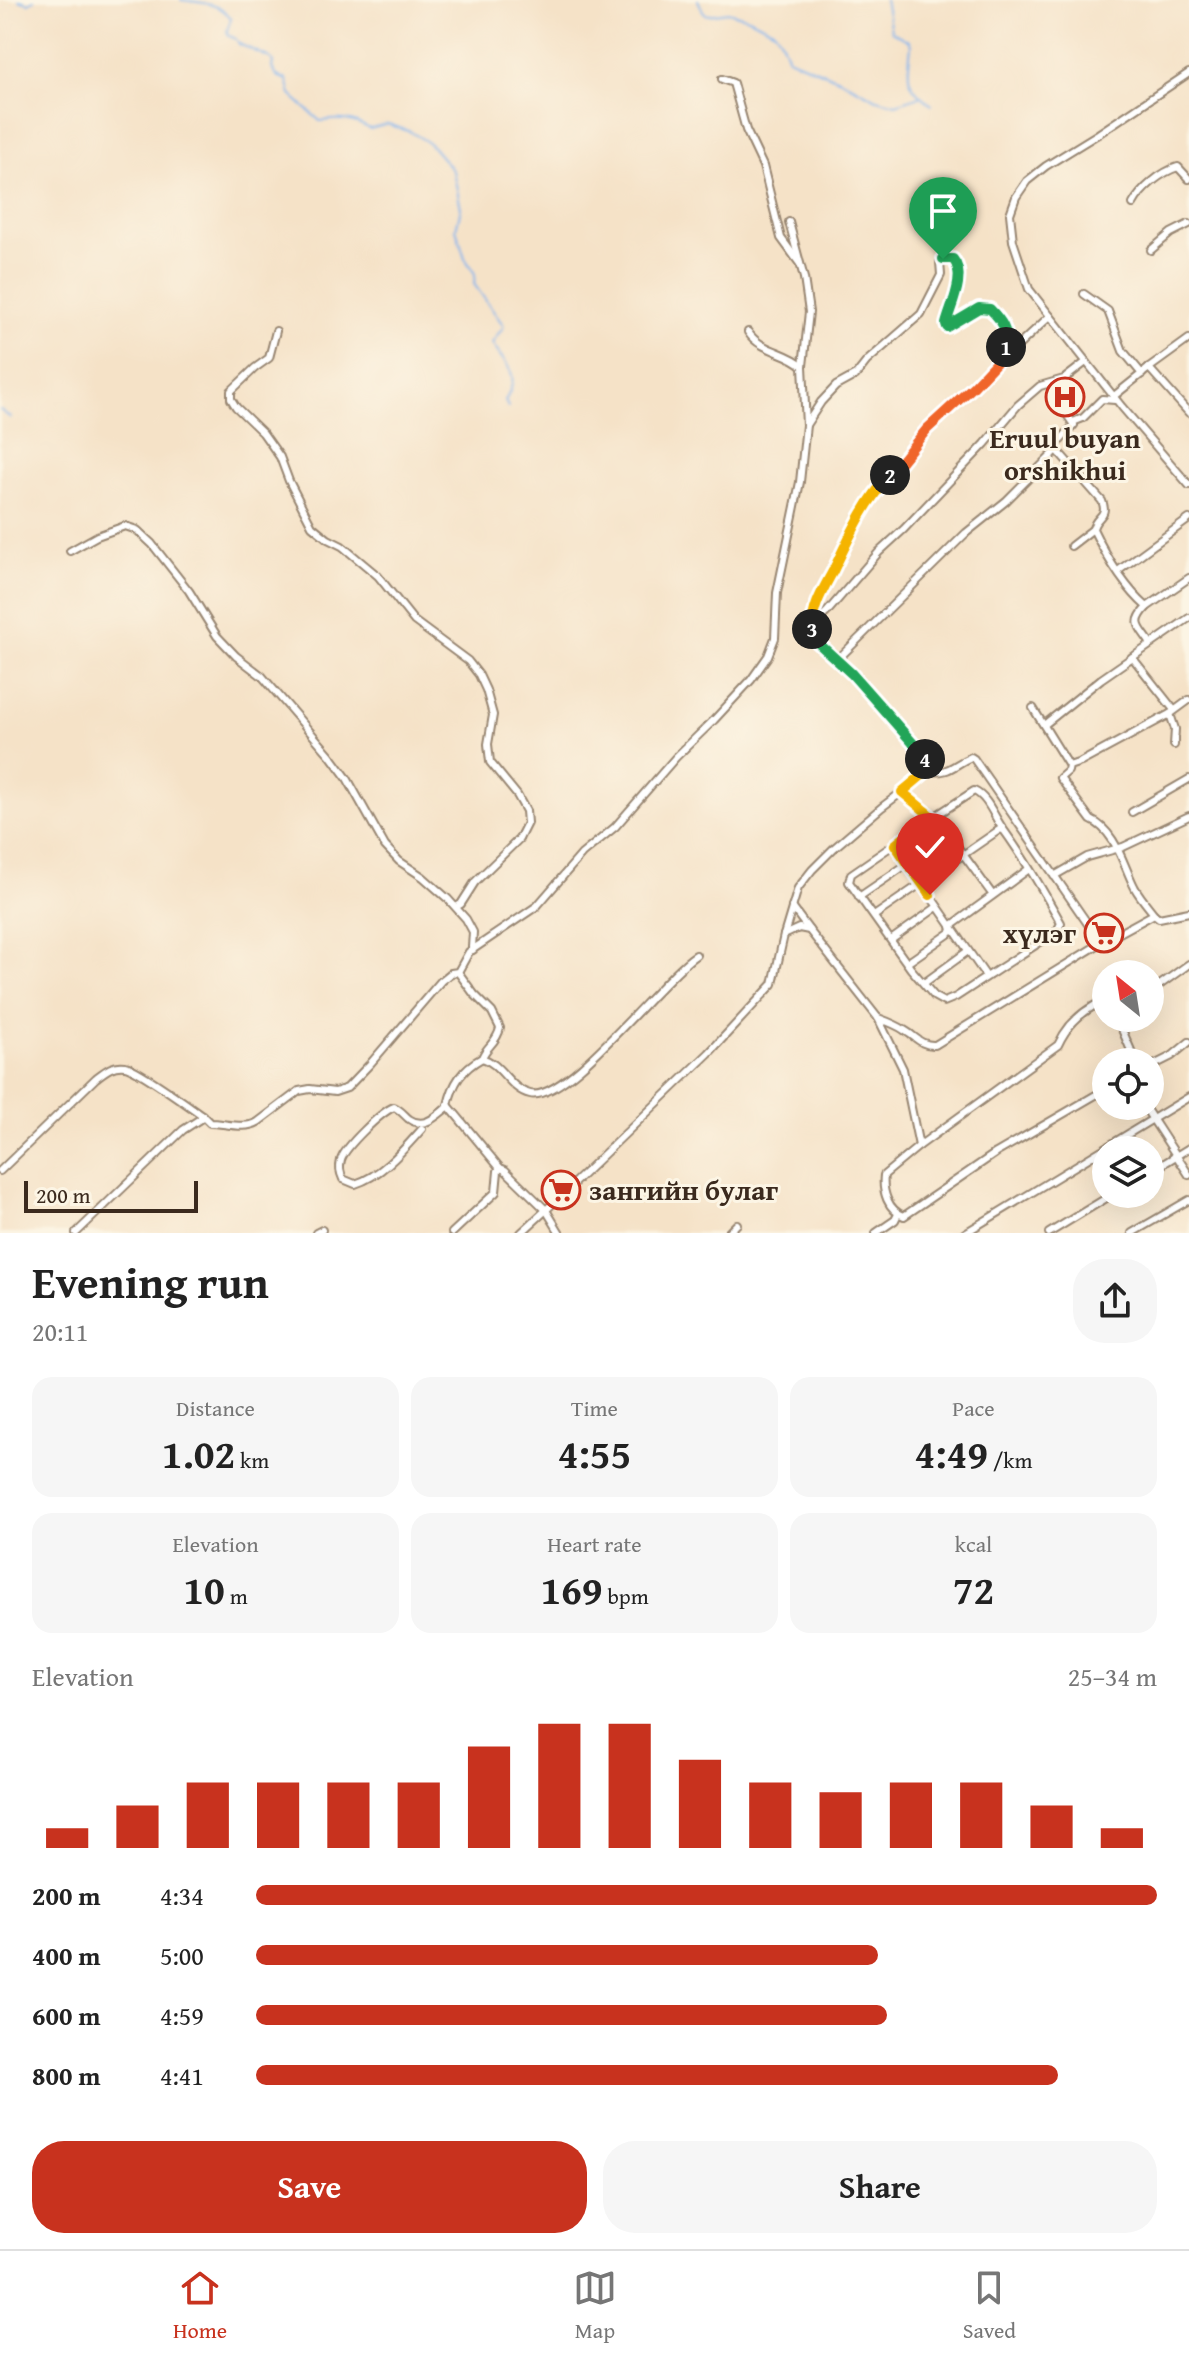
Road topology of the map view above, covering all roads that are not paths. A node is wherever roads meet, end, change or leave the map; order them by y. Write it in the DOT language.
graph roads {
  1 [pos="1189,73"];
  2 [pos="722,79"];
  3 [pos="1189,179"];
  4 [pos="1133,204"];
  5 [pos="789,222"];
  6 [pos="1189,224"];
  7 [pos="1151,250"];
  8 [pos="800,264"];
  9 [pos="1084,294"];
  10 [pos="1050,316"];
  11 [pos="276,331"];
  12 [pos="748,332"];
  13 [pos="1189,339"];
  14 [pos="1086,362"];
  15 [pos="803,366"];
  16 [pos="1149,368"];
  17 [pos="1142,374"];
  18 [pos="1057,383"];
  19 [pos="1116,399"];
  20 [pos="1189,413"];
  21 [pos="1073,422"];
  22 [pos="806,425"];
  23 [pos="1057,450"];
  24 [pos="897,466"];
  25 [pos="1189,485"];
  26 [pos="1189,519"];
  27 [pos="1093,529"];
  28 [pos="1071,546"];
  29 [pos="70,551"];
  30 [pos="1118,571"];
  31 [pos="1189,578"];
  32 [pos="1147,607"];
  33 [pos="1189,618"];
  34 [pos="812,626"];
  35 [pos="1151,644"];
  36 [pos="1132,657"];
  37 [pos="837,660"];
  38 [pos="1189,700"];
  39 [pos="1033,708"];
  40 [pos="1172,712"];
  41 [pos="1044,725"];
  42 [pos="1174,745"];
  43 [pos="1069,766"];
  44 [pos="927,771"];
  45 [pos="1189,779"];
  46 [pos="902,792"];
  47 [pos="1132,812"];
  48 [pos="931,816"];
  49 [pos="1189,816"];
  50 [pos="1002,828"];
  51 [pos="948,836"];
  52 [pos="895,845"];
  53 [pos="1118,847"];
  54 [pos="962,854"];
  55 [pos="907,864"];
  56 [pos="1029,869"];
  57 [pos="1054,876"];
  58 [pos="922,884"];
  59 [pos="992,894"];
  60 [pos="859,897"];
  61 [pos="456,907"];
  62 [pos="791,907"];
  63 [pos="937,907"];
  64 [pos="1189,912"];
  65 [pos="1154,914"];
  66 [pos="874,916"];
  67 [pos="952,928"];
  68 [pos="809,930"];
  69 [pos="784,935"];
  70 [pos="891,940"];
  71 [pos="1101,943"];
  72 [pos="473,950"];
  73 [pos="968,951"];
  74 [pos="696,955"];
  75 [pos="907,963"];
  76 [pos="1189,964"];
  77 [pos="458,972"];
  78 [pos="986,976"];
  79 [pos="1164,982"];
  80 [pos="924,983"];
  81 [pos="1092,1009"];
  82 [pos="878,1018"];
  83 [pos="1189,1042"];
  84 [pos="482,1058"];
  85 [pos="1164,1060"];
  86 [pos="1092,1097"];
  87 [pos="1189,1097"];
  88 [pos="449,1106"];
  89 [pos="1164,1112"];
  90 [pos="202,1115"];
  91 [pos="1150,1120"];
  92 [pos="1153,1120"];
  93 [pos="422,1129"];
  94 [pos="919,1146"];
  95 [pos="1189,1148"];
  96 [pos="1176,1156"];
  97 [pos="1164,1163"];
  98 [pos="500,1168"];
  99 [pos="0,1171"];
  100 [pos="1189,1175"];
  101 [pos="1189,1200"];
  102 [pos="1092,1207"];
  103 [pos="546,1210"];
  104 [pos="898,1214"];
  105 [pos="737,1224"];
  106 [pos="76,1233"];
  107 [pos="452,1233"];
  108 [pos="521,1233"];
  109 [pos="560,1233"];
  110 [pos="728,1233"];
  111 [pos="876,1233"];
  112 [pos="965,1233"];
  113 [pos="1049,1233"];
  114 [pos="1132,1233"];
  1 -- 10 [label="street"];
  2 -- 8 [label="street"];
  3 -- 4 [label="street"];
  5 -- 8 [label="street"];
  6 -- 7 [label="street"];
  8 -- 15 [label="street"];
  9 -- 17 [label="street"];
  10 -- 14 [label="street"];
  10 -- 24 [label="street"];
  11 -- 61 [label="street"];
  12 -- 15 [label="street"];
  13 -- 16 [label="street"];
  14 -- 18 [label="street"];
  14 -- 19 [label="street"];
  15 -- 22 [label="street"];
  16 -- 17 [label="street"];
  16 -- 20 [label="street"];
  17 -- 19 [label="street"];
  18 -- 21 [label="street"];
  18 -- 34 [label="street"];
  19 -- 21 [label="street"];
  19 -- 25 [label="street"];
  21 -- 23 [label="street"];
  22 -- 24 [label="street"];
  22 -- 72 [label="street"];
  23 -- 27 [label="street"];
  23 -- 37 [label="street"];
  24 -- 34 [label="street"];
  26 -- 30 [label="street"];
  27 -- 28 [label="street"];
  27 -- 30 [label="street"];
  29 -- 61 [label="street"];
  30 -- 32 [label="street"];
  31 -- 32 [label="street"];
  32 -- 35 [label="street"];
  33 -- 35 [label="street"];
  34 -- 37 [label="street"];
  35 -- 36 [label="street"];
  36 -- 40 [label="street"];
  36 -- 41 [label="street"];
  37 -- 44 [label="street"];
  38 -- 40 [label="street"];
  39 -- 41 [label="street"];
  40 -- 42 [label="street"];
  40 -- 43 [label="street"];
  41 -- 43 [label="street"];
  43 -- 53 [label="street"];
  44 -- 46 [label="street"];
  44 -- 57 [label="street"];
  45 -- 47 [label="street"];
  46 -- 48 [label="street"];
  46 -- 62 [label="street"];
  48 -- 50 [label="street"];
  48 -- 51 [label="street"];
  48 -- 52 [label="street"];
  49 -- 53 [label="street"];
  50 -- 54 [label="street"];
  50 -- 56 [label="street"];
  51 -- 54 [label="street"];
  51 -- 55 [label="street"];
  52 -- 55 [label="street"];
  52 -- 60 [label="street"];
  53 -- 57 [label="street"];
  53 -- 65 [label="street"];
  54 -- 58 [label="street"];
  54 -- 59 [label="street"];
  55 -- 58 [label="street"];
  55 -- 60 [label="street"];
  56 -- 59 [label="street"];
  56 -- 78 [label="street"];
  57 -- 71 [label="street"];
  58 -- 63 [label="street"];
  58 -- 66 [label="street"];
  59 -- 67 [label="street"];
  60 -- 66 [label="street"];
  61 -- 72 [label="street"];
  62 -- 68 [label="street"];
  62 -- 69 [label="street"];
  63 -- 67 [label="street"];
  63 -- 70 [label="street"];
  64 -- 65 [label="street"];
  65 -- 71 [label="street"];
  66 -- 70 [label="street"];
  67 -- 73 [label="street"];
  67 -- 75 [label="street"];
  68 -- 69 [label="street"];
  68 -- 82 [label="street"];
  69 -- 103 [label="street"];
  70 -- 75 [label="street"];
  71 -- 82 [label="street"];
  72 -- 77 [label="street"];
  73 -- 78 [label="street"];
  73 -- 80 [label="street"];
  74 -- 84 [label="street"];
  75 -- 80 [label="street"];
  76 -- 79 [label="street"];
  77 -- 84 [label="street"];
  77 -- 90 [label="street"];
  78 -- 80 [label="street"];
  81 -- 94 [label="street"];
  82 -- 94 [label="street"];
  83 -- 85 [label="street"];
  84 -- 88 [label="street"];
  86 -- 104 [label="street"];
  87 -- 89 [label="street"];
  88 -- 93 [label="street"];
  88 -- 98 [label="street"];
  90 -- 99 [label="street"];
  90 -- 106 [label="street"];
  91 -- 112 [label="street"];
  92 -- 96 [label="street"];
  94 -- 104 [label="street"];
  95 -- 96 [label="street"];
  96 -- 97 [label="street"];
  96 -- 100 [label="street"];
  98 -- 103 [label="street"];
  98 -- 107 [label="street"];
  101 -- 114 [label="street"];
  102 -- 113 [label="street"];
  103 -- 108 [label="street"];
  103 -- 109 [label="street"];
  104 -- 111 [label="street"];
  105 -- 110 [label="street"];
}
